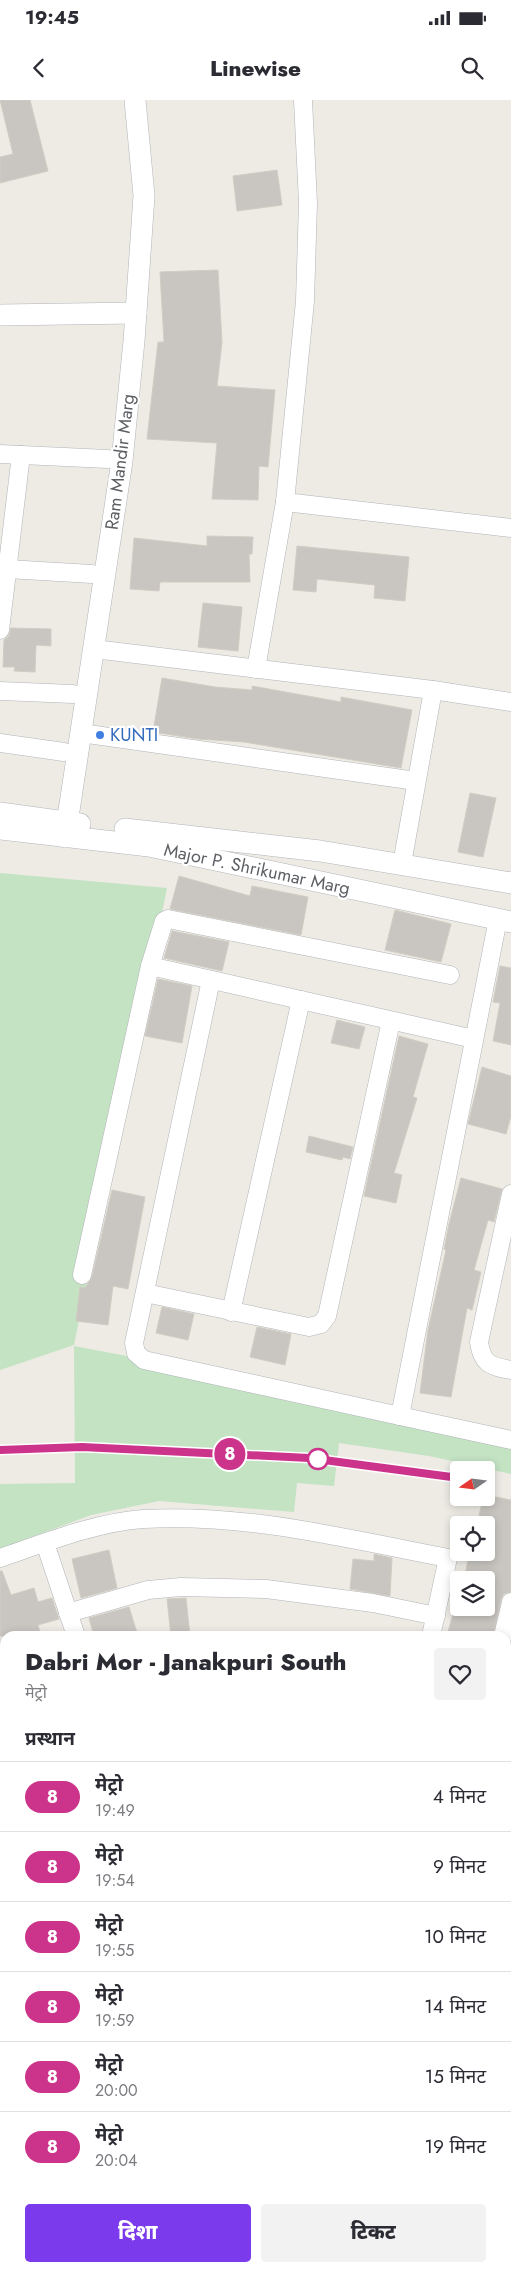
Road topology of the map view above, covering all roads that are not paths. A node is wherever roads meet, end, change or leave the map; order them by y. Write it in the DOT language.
graph roads {
  1 [pos="121,100"];
  2 [pos="135,100"];
  3 [pos="303,100"];
  4 [pos="130,313"];
  5 [pos="0,315"];
  6 [pos="0,454"];
  7 [pos="21,455"];
  8 [pos="108,459"];
  9 [pos="285,502"];
  10 [pos="511,528"];
  11 [pos="7,569"];
  12 [pos="92,574"];
  13 [pos="0,630"];
  14 [pos="94,649"];
  15 [pos="256,669"];
  16 [pos="433,690"];
  17 [pos="0,691"];
  18 [pos="73,694"];
  19 [pos="511,702"];
  20 [pos="81,733"];
  21 [pos="0,743"];
  22 [pos="64,752"];
  23 [pos="416,781"];
  24 [pos="0,813"];
  25 [pos="0,829"];
  26 [pos="59,829"];
  27 [pos="402,864"];
  28 [pos="511,883"];
  29 [pos="504,920"];
  30 [pos="150,966"];
  31 [pos="450,975"];
  32 [pos="211,980"];
  33 [pos="301,1000"];
  34 [pos="391,1021"];
  35 [pos="474,1039"];
  36 [pos="511,1194"];
  37 [pos="82,1275"];
  38 [pos="145,1293"];
  39 [pos="231,1312"];
  40 [pos="511,1370"];
  41 [pos="400,1416"];
  42 [pos="511,1440"];
  43 [pos="46,1543"];
  44 [pos="0,1558"];
  45 [pos="511,1602"];
  46 [pos="68,1613"];
  47 [pos="436,1616"];
  48 [pos="74,1631"];
  49 [pos="433,1631"];
  50 [pos="504,1631"];
  1 -- 4 [label="street, Ram Mandir Marg"];
  2 -- 4 [label="street, Ram Mandir Marg"];
  3 -- 9 [label="street"];
  4 -- 5 [label="street"];
  4 -- 8 [label="street, Ram Mandir Marg"];
  4 -- 14 [label="street, Ram Mandir Marg"];
  6 -- 7 [label="street"];
  7 -- 8 [label="street"];
  7 -- 11 [label="street"];
  8 -- 12 [label="street, Ram Mandir Marg"];
  9 -- 10 [label="street"];
  9 -- 15 [label="street"];
  11 -- 12 [label="street"];
  11 -- 13 [label="street"];
  12 -- 18 [label="street, Ram Mandir Marg"];
  14 -- 15 [label="street"];
  14 -- 20 [label="street, Ram Mandir Marg"];
  15 -- 16 [label="street"];
  16 -- 19 [label="street"];
  16 -- 23 [label="street"];
  17 -- 18 [label="street"];
  18 -- 22 [label="street, Ram Mandir Marg"];
  20 -- 23 [label="street"];
  20 -- 26 [label="street, Ram Mandir Marg"];
  21 -- 22 [label="street"];
  22 -- 26 [label="street, Ram Mandir Marg"];
  23 -- 27 [label="street"];
  24 -- 26 [label="street, Major P. Shrikumar Marg"];
  25 -- 26 [label="street, Major P. Shrikumar Marg"];
  26 -- 27 [label="street, Major P. Shrikumar Marg"];
  26 -- 29 [label="street, Major P. Shrikumar Marg"];
  27 -- 28 [label="street, Major P. Shrikumar Marg"];
  29 -- 35 [label="street"];
  30 -- 31 [label="street"];
  30 -- 32 [label="street"];
  30 -- 37 [label="street"];
  32 -- 33 [label="street"];
  32 -- 38 [label="street"];
  33 -- 34 [label="street"];
  33 -- 39 [label="street"];
  34 -- 35 [label="street"];
  34 -- 39 [label="street"];
  35 -- 41 [label="street"];
  36 -- 40 [label="street"];
  38 -- 39 [label="street"];
  38 -- 41 [label="street"];
  41 -- 42 [label="street"];
  43 -- 44 [label="street"];
  43 -- 46 [label="street"];
  43 -- 47 [label="street"];
  45 -- 50 [label="street"];
  46 -- 47 [label="street"];
  46 -- 48 [label="street"];
  47 -- 49 [label="street"];
}
